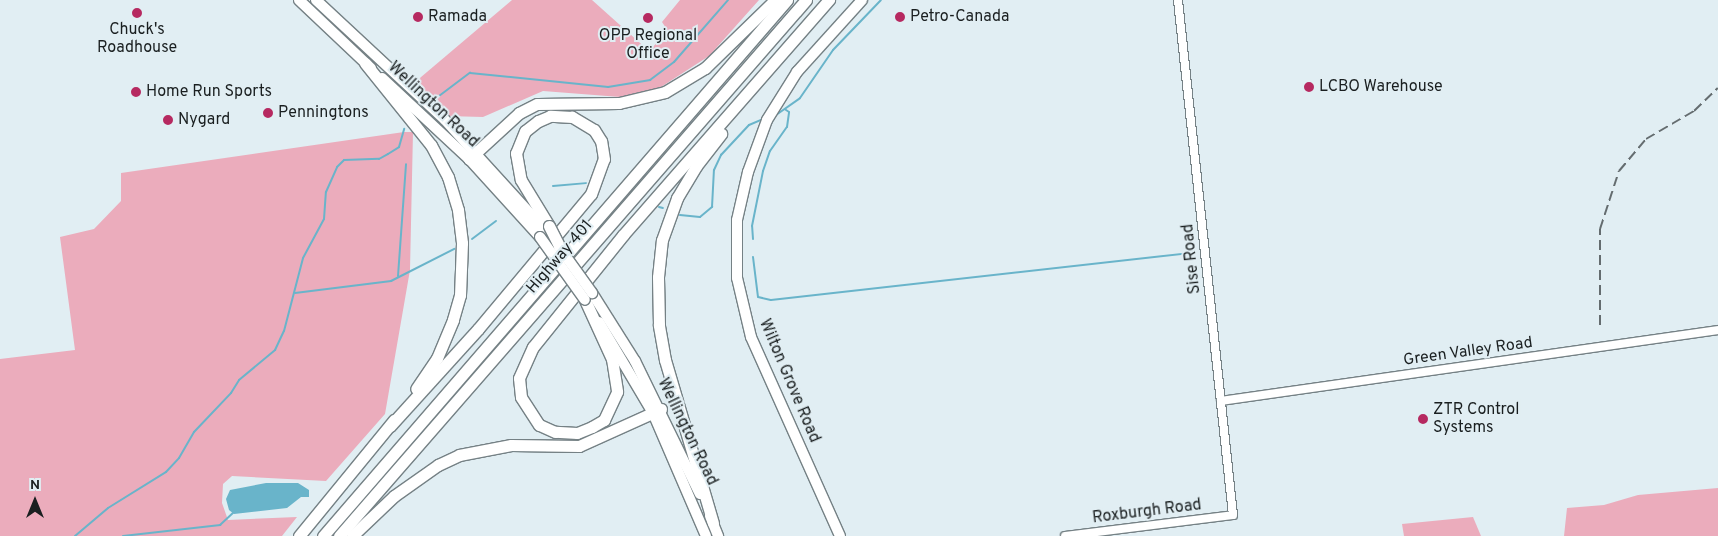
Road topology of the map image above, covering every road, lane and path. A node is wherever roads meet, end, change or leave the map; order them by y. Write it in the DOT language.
graph roads {
  1 [pos="299,0"];
  2 [pos="316,0"];
  3 [pos="775,0"];
  4 [pos="787,0"];
  5 [pos="806,0"];
  6 [pos="829,0"];
  7 [pos="862,0"];
  8 [pos="1178,0"];
  9 [pos="365,62"];
  10 [pos="766,72"];
  11 [pos="472,156"];
  12 [pos="545,231"];
  13 [pos="563,253"];
  14 [pos="589,297"];
  15 [pos="1718,330"];
  16 [pos="1221,401"];
  17 [pos="657,411"];
  18 [pos="390,426"];
  19 [pos="1233,515"];
  20 [pos="832,516"];
  21 [pos="713,523"];
  22 [pos="1098,534"];
  23 [pos="299,536"];
  24 [pos="323,536"];
  25 [pos="339,536"];
  26 [pos="352,536"];
  27 [pos="706,536"];
  28 [pos="718,536"];
  29 [pos="833,536"];
  30 [pos="840,536"];
  31 [pos="1065,536"];
  1 -- 9 [label="main road, Wellington Road"];
  2 -- 11 [label="main road, Wellington Road"];
  3 -- 11 [label="highway"];
  4 -- 24 [label="highway, Highway 401"];
  5 -- 25 [label="highway, Highway 401"];
  6 -- 10 [label="highway"];
  7 -- 20 [label="main road, Wilton Grove Road"];
  8 -- 16 [label="street, Sise Road"];
  9 -- 11 [label="main road, Wellington Road"];
  9 -- 18 [label="highway"];
  10 -- 14 [label="highway"];
  10 -- 21 [label="highway"];
  11 -- 12 [label="main road, Wellington Road"];
  12 -- 13 [label="highway, bridge"];
  12 -- 14 [label="main road, Wellington Road, bridge"];
  12 -- 18 [label="highway"];
  13 -- 14 [label="main road, bridge"];
  14 -- 17 [label="main road"];
  15 -- 16 [label="street, Green Valley Road"];
  16 -- 19 [label="street, Sise Road"];
  17 -- 21 [label="main road, Wellington Road"];
  17 -- 26 [label="highway"];
  17 -- 27 [label="main road"];
  18 -- 23 [label="highway"];
  19 -- 22 [label="street, Roxburgh Road"];
  20 -- 29 [label="main road"];
  20 -- 30 [label="main road, Wilton Grove Road"];
  21 -- 28 [label="main road, Wellington Road"];
  22 -- 31 [label="street, Roxburgh Road"];
}
